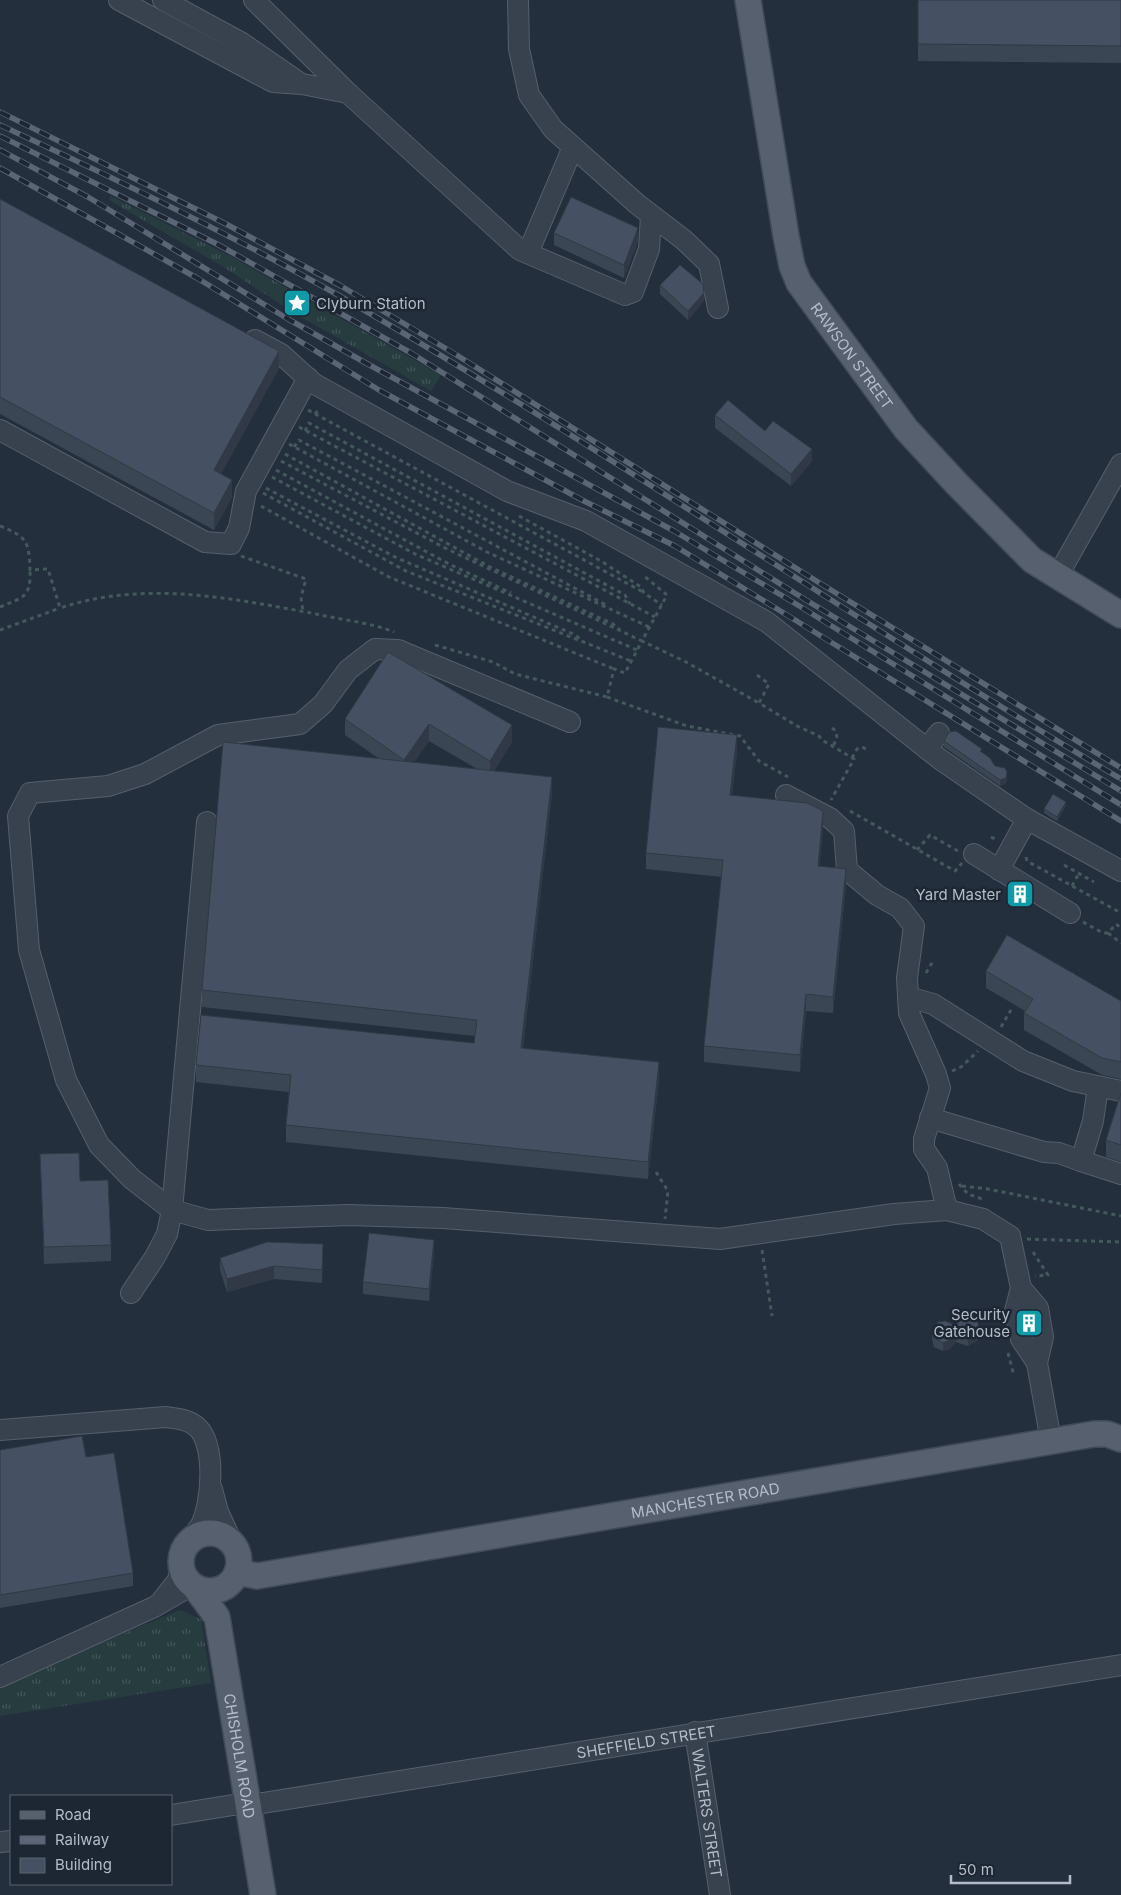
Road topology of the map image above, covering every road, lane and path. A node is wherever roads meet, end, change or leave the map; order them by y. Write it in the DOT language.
graph roads {
  1 [pos="119,0"];
  2 [pos="163,0"];
  3 [pos="254,0"];
  4 [pos="518,0"];
  5 [pos="748,0"];
  6 [pos="302,84"];
  7 [pos="348,93"];
  8 [pos="573,147"];
  9 [pos="651,215"];
  10 [pos="528,253"];
  11 [pos="718,308"];
  12 [pos="237,331"];
  13 [pos="308,378"];
  14 [pos="0,430"];
  15 [pos="305,430"];
  16 [pos="332,436"];
  17 [pos="328,443"];
  18 [pos="294,447"];
  19 [pos="266,455"];
  20 [pos="292,457"];
  21 [pos="288,464"];
  22 [pos="1121,464"];
  23 [pos="315,470"];
  24 [pos="311,476"];
  25 [pos="273,492"];
  26 [pos="270,497"];
  27 [pos="296,504"];
  28 [pos="292,510"];
  29 [pos="221,543"];
  30 [pos="30,570"];
  31 [pos="643,575"];
  32 [pos="1056,577"];
  33 [pos="644,593"];
  34 [pos="630,605"];
  35 [pos="0,607"];
  36 [pos="538,607"];
  37 [pos="60,608"];
  38 [pos="612,610"];
  39 [pos="303,612"];
  40 [pos="1121,615"];
  41 [pos="654,617"];
  42 [pos="649,627"];
  43 [pos="0,630"];
  44 [pos="625,633"];
  45 [pos="586,643"];
  46 [pos="637,650"];
  47 [pos="631,661"];
  48 [pos="614,669"];
  49 [pos="757,675"];
  50 [pos="570,722"];
  51 [pos="832,728"];
  52 [pos="833,746"];
  53 [pos="866,749"];
  54 [pos="852,758"];
  55 [pos="786,795"];
  56 [pos="831,800"];
  57 [pos="1027,818"];
  58 [pos="207,822"];
  59 [pos="991,837"];
  60 [pos="1011,848"];
  61 [pos="974,854"];
  62 [pos="1064,865"];
  63 [pos="999,870"];
  64 [pos="1121,871"];
  65 [pos="1079,873"];
  66 [pos="1094,882"];
  67 [pos="1072,886"];
  68 [pos="1070,913"];
  69 [pos="1121,913"];
  70 [pos="1121,928"];
  71 [pos="1108,933"];
  72 [pos="1121,943"];
  73 [pos="908,997"];
  74 [pos="1098,1087"];
  75 [pos="1121,1091"];
  76 [pos="930,1118"];
  77 [pos="1081,1161"];
  78 [pos="1121,1174"];
  79 [pos="962,1186"];
  80 [pos="172,1210"];
  81 [pos="947,1210"];
  82 [pos="1121,1216"];
  83 [pos="763,1257"];
  84 [pos="131,1293"];
  85 [pos="772,1316"];
  86 [pos="1007,1348"];
  87 [pos="1014,1376"];
  88 [pos="0,1430"];
  89 [pos="1121,1439"];
  90 [pos="1051,1441"];
  91 [pos="210,1480"];
  92 [pos="190,1541"];
  93 [pos="235,1562"];
  94 [pos="189,1579"];
  95 [pos="217,1617"];
  96 [pos="1121,1664"];
  97 [pos="0,1677"];
  98 [pos="695,1732"];
  99 [pos="248,1804"];
  100 [pos="172,1815"];
  101 [pos="263,1895"];
  102 [pos="720,1895"];
  1 -- 6 [label="street"];
  2 -- 6 [label="street"];
  3 -- 7 [label="street"];
  4 -- 8 [label="street"];
  5 -- 32 [label="main road, RAWSON STREET"];
  6 -- 7 [label="street"];
  7 -- 10 [label="street"];
  8 -- 9 [label="street"];
  8 -- 10 [label="street"];
  9 -- 10 [label="street"];
  9 -- 11 [label="street"];
  12 -- 13 [label="street"];
  13 -- 19 [label="street"];
  13 -- 57 [label="street"];
  14 -- 29 [label="street"];
  15 -- 16 [label="path"];
  15 -- 17 [label="path"];
  15 -- 19 [label="path"];
  16 -- 17 [label="path"];
  16 -- 34 [label="path"];
  17 -- 34 [label="path"];
  18 -- 19 [label="path"];
  18 -- 38 [label="path"];
  18 -- 38 [label="path"];
  19 -- 20 [label="path"];
  19 -- 21 [label="path"];
  19 -- 25 [label="path"];
  19 -- 26 [label="path"];
  19 -- 29 [label="street"];
  19 -- 33 [label="path"];
  19 -- 36 [label="path"];
  19 -- 36 [label="path"];
  19 -- 48 [label="path"];
  20 -- 21 [label="path"];
  20 -- 23 [label="path"];
  21 -- 24 [label="path"];
  22 -- 32 [label="street"];
  23 -- 24 [label="path"];
  23 -- 44 [label="path"];
  24 -- 44 [label="path"];
  25 -- 26 [label="path"];
  25 -- 27 [label="path"];
  26 -- 28 [label="path"];
  27 -- 28 [label="path"];
  27 -- 45 [label="path"];
  28 -- 45 [label="path"];
  29 -- 39 [label="path"];
  30 -- 35 [label="path"];
  31 -- 41 [label="path"];
  32 -- 40 [label="main road, RAWSON STREET"];
  34 -- 41 [label="path"];
  36 -- 46 [label="path"];
  37 -- 43 [label="path"];
  38 -- 42 [label="path"];
  41 -- 42 [label="path"];
  42 -- 44 [label="path"];
  45 -- 47 [label="path"];
  49 -- 52 [label="path"];
  50 -- 80 [label="street"];
  51 -- 52 [label="path"];
  52 -- 54 [label="path"];
  53 -- 54 [label="path"];
  54 -- 56 [label="path"];
  55 -- 73 [label="street"];
  57 -- 60 [label="street"];
  57 -- 64 [label="street"];
  58 -- 80 [label="street"];
  59 -- 60 [label="path"];
  60 -- 63 [label="street"];
  60 -- 67 [label="path"];
  61 -- 63 [label="street"];
  62 -- 65 [label="path"];
  63 -- 68 [label="street"];
  65 -- 66 [label="path"];
  65 -- 67 [label="path"];
  67 -- 69 [label="path"];
  68 -- 71 [label="path"];
  70 -- 71 [label="path"];
  71 -- 72 [label="path"];
  73 -- 74 [label="street"];
  73 -- 76 [label="street"];
  74 -- 75 [label="street"];
  74 -- 77 [label="street"];
  76 -- 77 [label="street"];
  76 -- 81 [label="street"];
  77 -- 78 [label="street"];
  79 -- 82 [label="path"];
  80 -- 81 [label="street"];
  80 -- 84 [label="street"];
  81 -- 90 [label="street"];
  83 -- 85 [label="path"];
  86 -- 87 [label="path"];
  88 -- 91 [label="street"];
  89 -- 90 [label="main road, MANCHESTER ROAD"];
  90 -- 93 [label="main road, MANCHESTER ROAD"];
  91 -- 92 [label="street"];
  91 -- 93 [label="street"];
  92 -- 93 [label="main road"];
  92 -- 94 [label="main road"];
  93 -- 94 [label="main road"];
  93 -- 95 [label="main road"];
  94 -- 95 [label="main road, CHISHOLM ROAD"];
  94 -- 97 [label="street"];
  95 -- 99 [label="main road, CHISHOLM ROAD"];
  96 -- 98 [label="street, SHEFFIELD STREET"];
  98 -- 99 [label="street, SHEFFIELD STREET"];
  98 -- 102 [label="street, WALTERS STREET"];
  99 -- 100 [label="street, SHEFFIELD STREET"];
  99 -- 101 [label="main road, CHISHOLM ROAD"];
}
